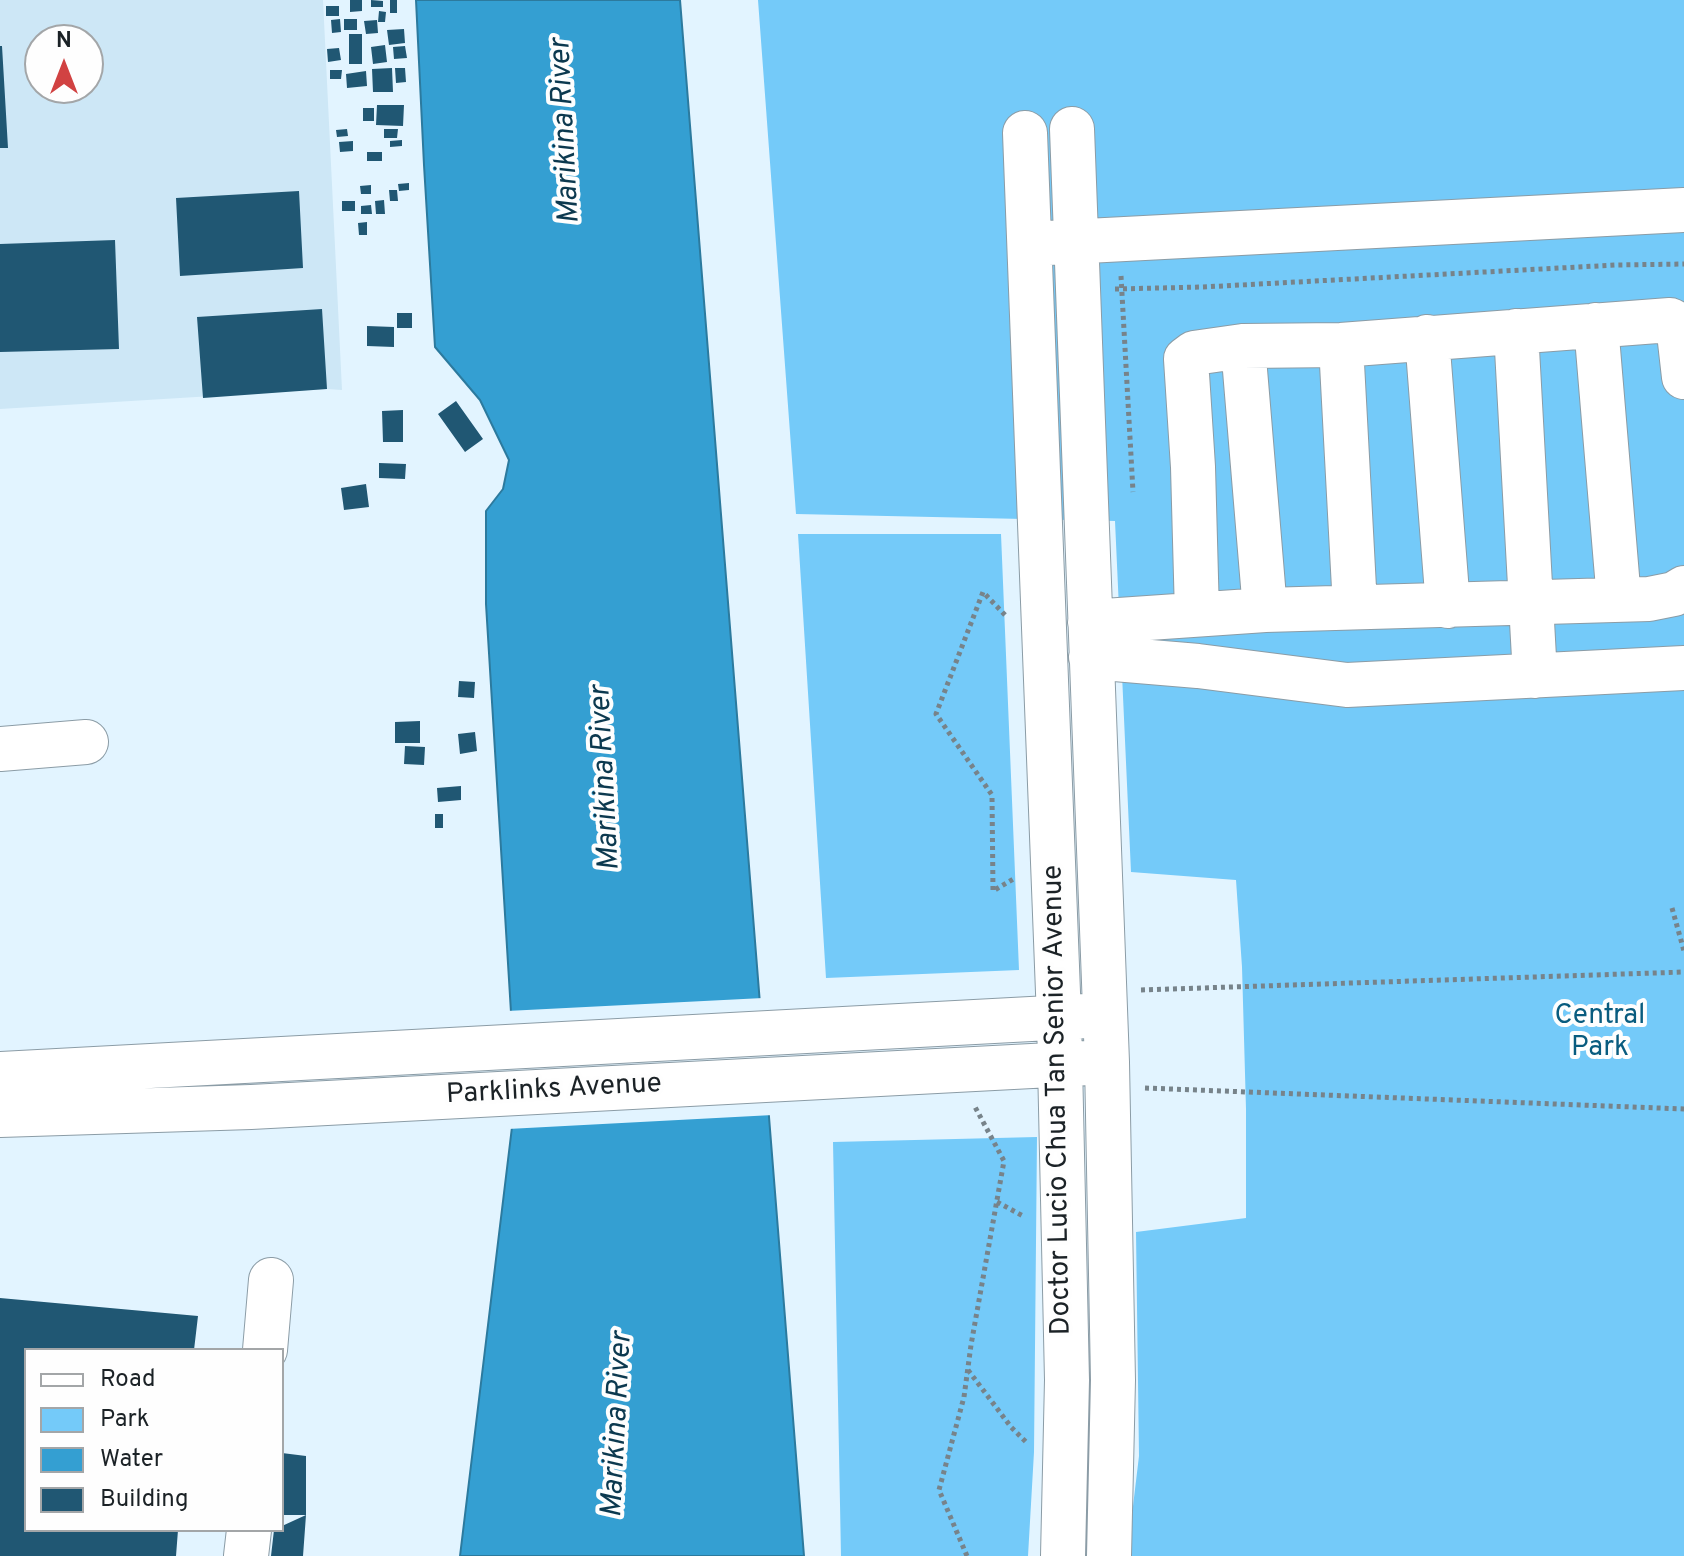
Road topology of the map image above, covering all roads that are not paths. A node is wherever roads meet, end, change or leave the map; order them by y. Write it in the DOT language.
graph roads {
  1 [pos="1072,129"];
  2 [pos="1025,133"];
  3 [pos="1684,210"];
  4 [pos="1098,240"];
  5 [pos="1029,244"];
  6 [pos="1596,325"];
  7 [pos="1516,331"];
  8 [pos="1427,337"];
  9 [pos="1341,345"];
  10 [pos="1243,346"];
  11 [pos="1684,377"];
  12 [pos="1684,588"];
  13 [pos="1619,600"];
  14 [pos="1532,603"];
  15 [pos="1448,606"];
  16 [pos="1355,607"];
  17 [pos="1265,610"];
  18 [pos="1197,614"];
  19 [pos="1090,639"];
  20 [pos="1684,668"];
  21 [pos="1535,676"];
  22 [pos="86,742"];
  23 [pos="0,749"];
  24 [pos="1105,1004"];
  25 [pos="1059,1018"];
  26 [pos="1060,1064"];
  27 [pos="0,1074"];
  28 [pos="1107,1074"];
  29 [pos="0,1115"];
  30 [pos="271,1280"];
  31 [pos="265,1348"];
  32 [pos="249,1532"];
  33 [pos="246,1556"];
  34 [pos="1063,1556"];
  35 [pos="1109,1556"];
  1 -- 4 [label="lane, Doctor Lucio Chua Tan Senior Avenue"];
  2 -- 5 [label="lane, Doctor Lucio Chua Tan Senior Avenue"];
  3 -- 4 [label="lane"];
  4 -- 5 [label="lane"];
  4 -- 19 [label="lane, Doctor Lucio Chua Tan Senior Avenue"];
  5 -- 25 [label="lane, Doctor Lucio Chua Tan Senior Avenue"];
  6 -- 7 [label="lane"];
  6 -- 11 [label="lane"];
  6 -- 13 [label="lane"];
  7 -- 8 [label="lane"];
  7 -- 14 [label="lane"];
  8 -- 9 [label="lane"];
  8 -- 15 [label="lane"];
  9 -- 10 [label="lane"];
  9 -- 16 [label="lane"];
  10 -- 17 [label="lane"];
  10 -- 18 [label="lane"];
  12 -- 13 [label="lane"];
  13 -- 14 [label="lane"];
  14 -- 15 [label="lane"];
  14 -- 21 [label="lane"];
  15 -- 16 [label="lane"];
  16 -- 17 [label="lane"];
  17 -- 18 [label="lane"];
  18 -- 19 [label="lane"];
  19 -- 21 [label="lane"];
  19 -- 24 [label="lane, Doctor Lucio Chua Tan Senior Avenue"];
  20 -- 21 [label="lane"];
  22 -- 23 [label="lane"];
  24 -- 25 [label="lane, Parklinks Avenue"];
  24 -- 28 [label="lane, Doctor Lucio Chua Tan Senior Avenue"];
  25 -- 26 [label="lane, Doctor Lucio Chua Tan Senior Avenue"];
  25 -- 27 [label="lane, Parklinks Avenue"];
  26 -- 28 [label="lane, Parklinks Avenue"];
  26 -- 29 [label="lane, Parklinks Avenue"];
  26 -- 34 [label="lane, Doctor Lucio Chua Tan Senior Avenue"];
  28 -- 35 [label="lane, Doctor Lucio Chua Tan Senior Avenue"];
  30 -- 31 [label="lane"];
  32 -- 33 [label="lane"];
}
